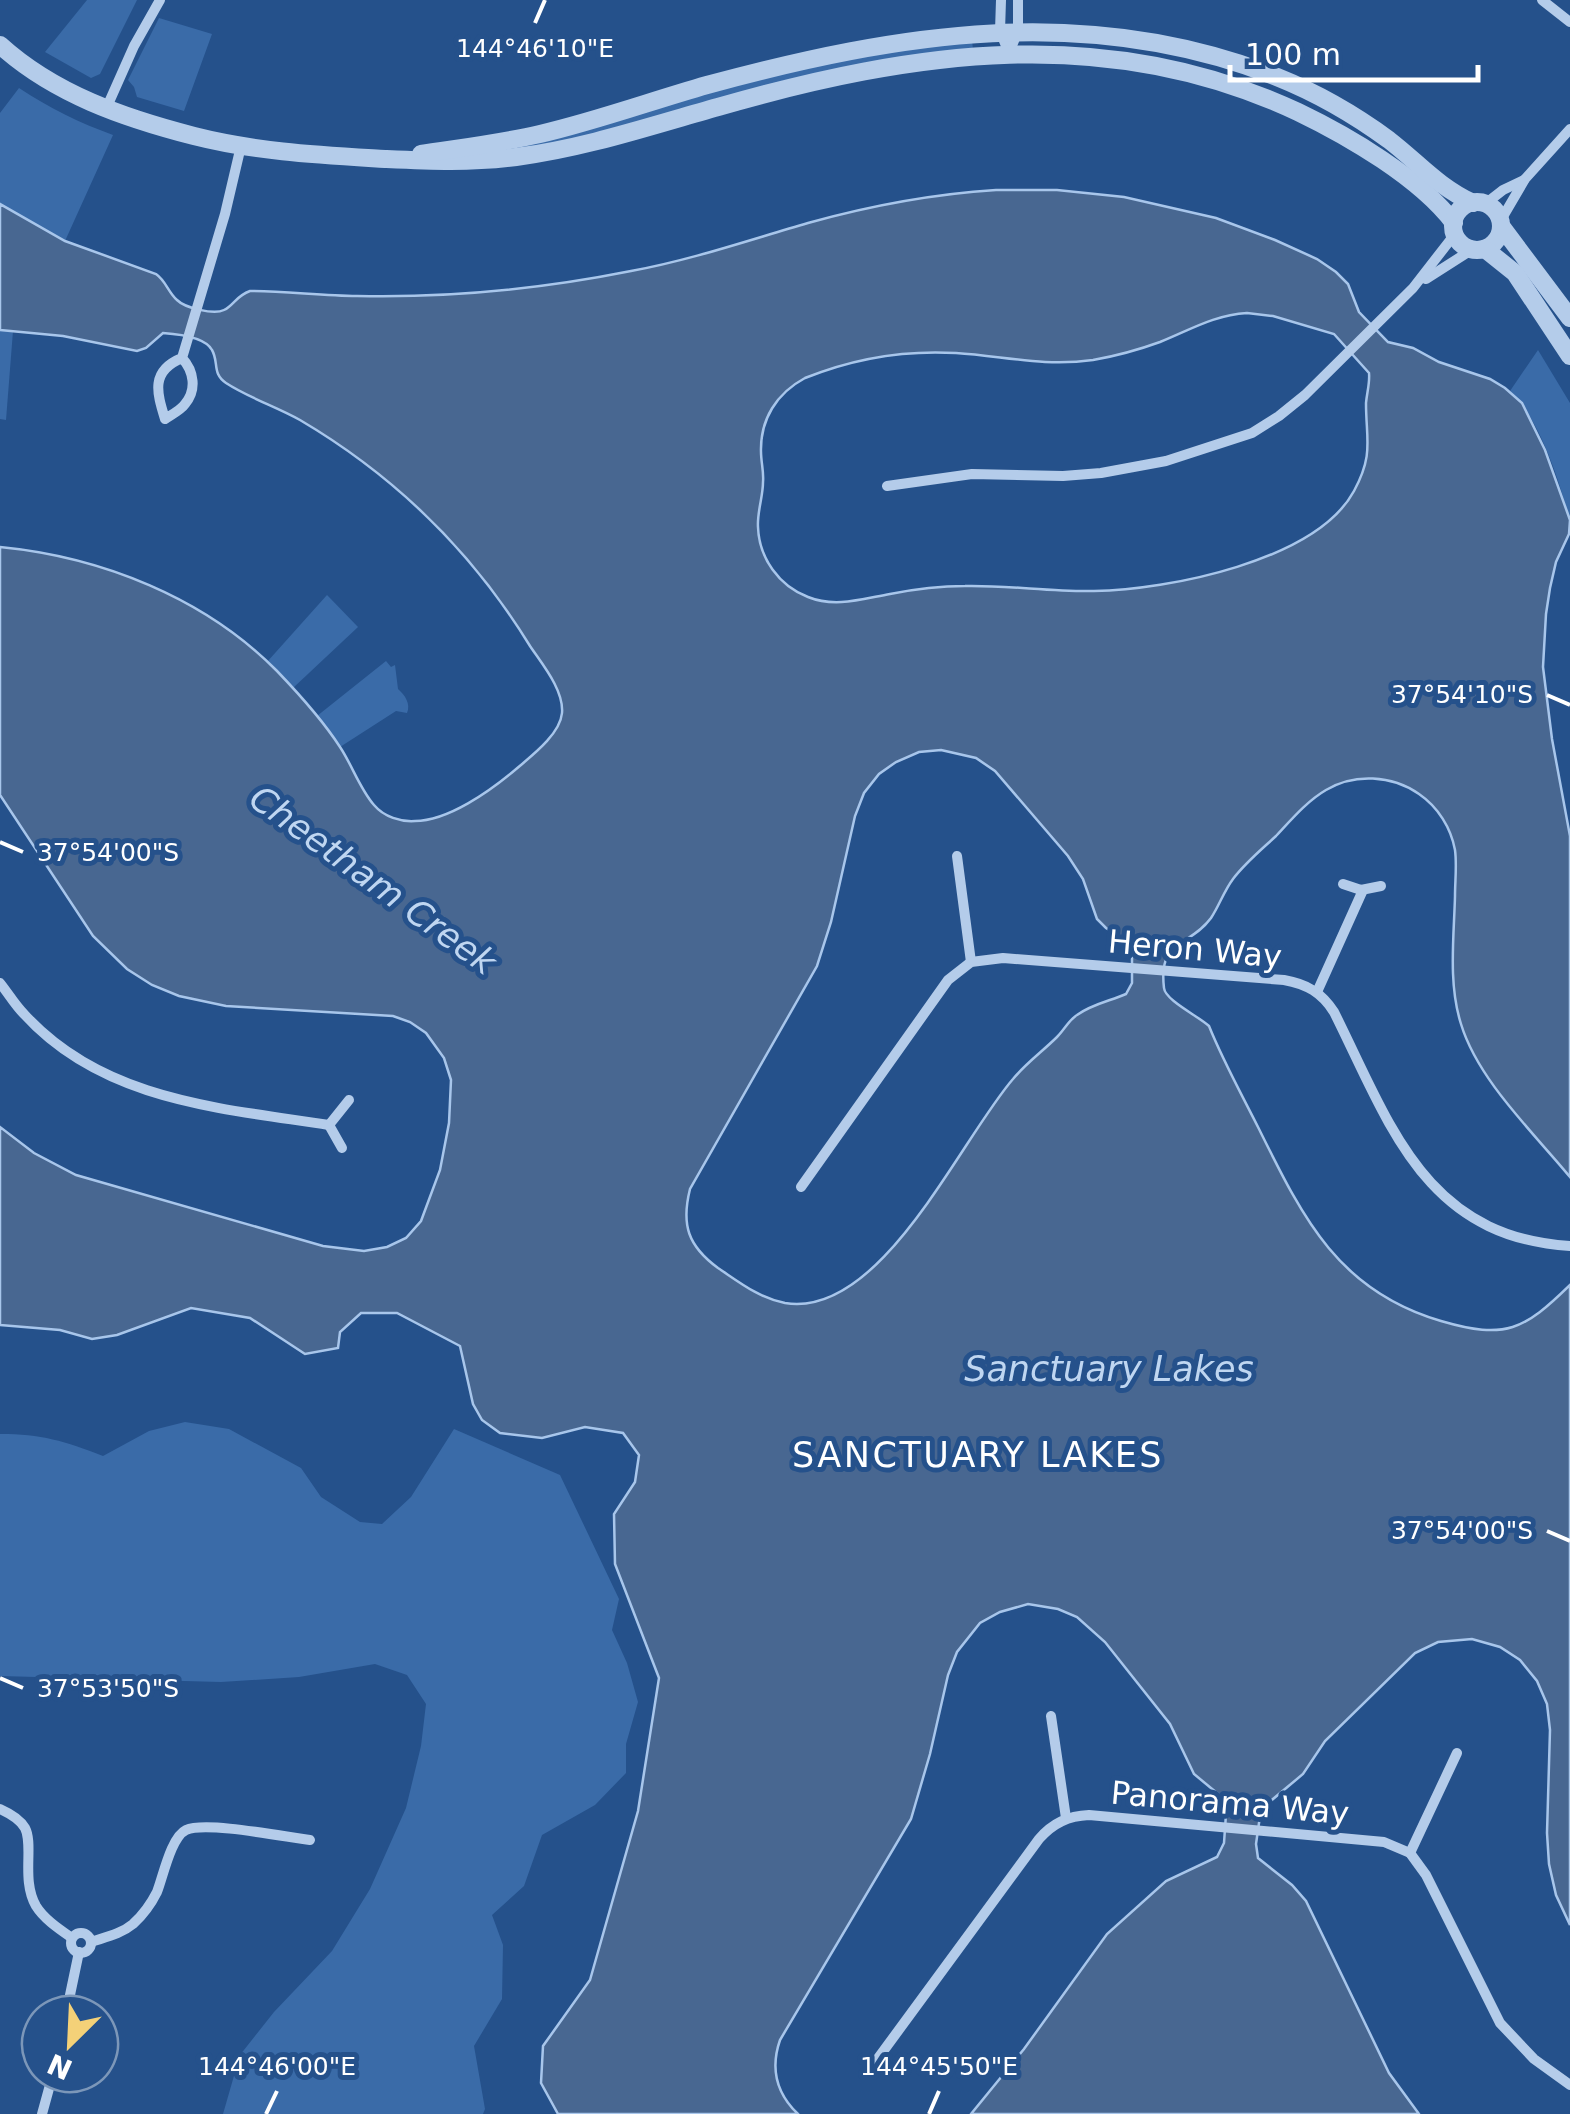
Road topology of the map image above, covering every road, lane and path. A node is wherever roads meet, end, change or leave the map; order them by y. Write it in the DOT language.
graph roads {
  1 [pos="160,0"];
  2 [pos="1001,0"];
  3 [pos="1018,0"];
  4 [pos="1542,0"];
  5 [pos="1570,22"];
  6 [pos="1009,31"];
  7 [pos="0,46"];
  8 [pos="1009,53"];
  9 [pos="106,109"];
  10 [pos="1570,129"];
  11 [pos="241,146"];
  12 [pos="386,159"];
  13 [pos="1524,180"];
  14 [pos="1479,203"];
  15 [pos="1501,224"];
  16 [pos="1454,228"];
  17 [pos="1479,249"];
  18 [pos="1413,288"];
  19 [pos="1570,318"];
  20 [pos="1570,356"];
  21 [pos="182,358"];
  22 [pos="888,486"];
  23 [pos="957,856"];
  24 [pos="1343,884"];
  25 [pos="1381,886"];
  26 [pos="1362,890"];
  27 [pos="971,962"];
  28 [pos="1,986"];
  29 [pos="1317,992"];
  30 [pos="349,1100"];
  31 [pos="328,1125"];
  32 [pos="342,1148"];
  33 [pos="800,1187"];
  34 [pos="1570,1246"];
  35 [pos="1051,1716"];
  36 [pos="1457,1752"];
  37 [pos="0,1809"];
  38 [pos="1066,1818"];
  39 [pos="310,1840"];
  40 [pos="1410,1853"];
  41 [pos="72,1938"];
  42 [pos="90,1942"];
  43 [pos="79,1952"];
  44 [pos="70,1994"];
  45 [pos="876,2061"];
  46 [pos="1570,2085"];
  1 -- 9 [label="street"];
  2 -- 6 [label="street"];
  3 -- 6 [label="street"];
  4 -- 5 [label="street"];
  6 -- 8 [label="street"];
  6 -- 12 [label="street"];
  6 -- 14 [label="street"];
  7 -- 9 [label="street"];
  8 -- 12 [label="street"];
  8 -- 16 [label="street"];
  9 -- 11 [label="street"];
  10 -- 13 [label="street"];
  11 -- 12 [label="street"];
  11 -- 21 [label="street"];
  13 -- 14 [label="street"];
  13 -- 15 [label="street"];
  14 -- 15 [label="street"];
  14 -- 16 [label="street"];
  15 -- 17 [label="street"];
  15 -- 19 [label="street"];
  16 -- 17 [label="street"];
  16 -- 18 [label="street"];
  17 -- 18 [label="street"];
  17 -- 20 [label="street"];
  18 -- 22 [label="street"];
  21 -- 21 [label="street"];
  23 -- 27 [label="street"];
  24 -- 26 [label="street"];
  25 -- 26 [label="street"];
  26 -- 29 [label="street"];
  27 -- 29 [label="street, Heron Way"];
  27 -- 33 [label="street"];
  28 -- 31 [label="street"];
  29 -- 34 [label="street, Heron Way"];
  30 -- 31 [label="street"];
  31 -- 32 [label="street"];
  35 -- 38 [label="street"];
  36 -- 40 [label="street"];
  37 -- 41 [label="street"];
  38 -- 40 [label="street, Panorama Way"];
  38 -- 45 [label="street, Panorama Way"];
  39 -- 42 [label="street"];
  40 -- 46 [label="street"];
  41 -- 42 [label="street"];
  41 -- 43 [label="street"];
  42 -- 43 [label="street"];
  43 -- 44 [label="street"];
}
